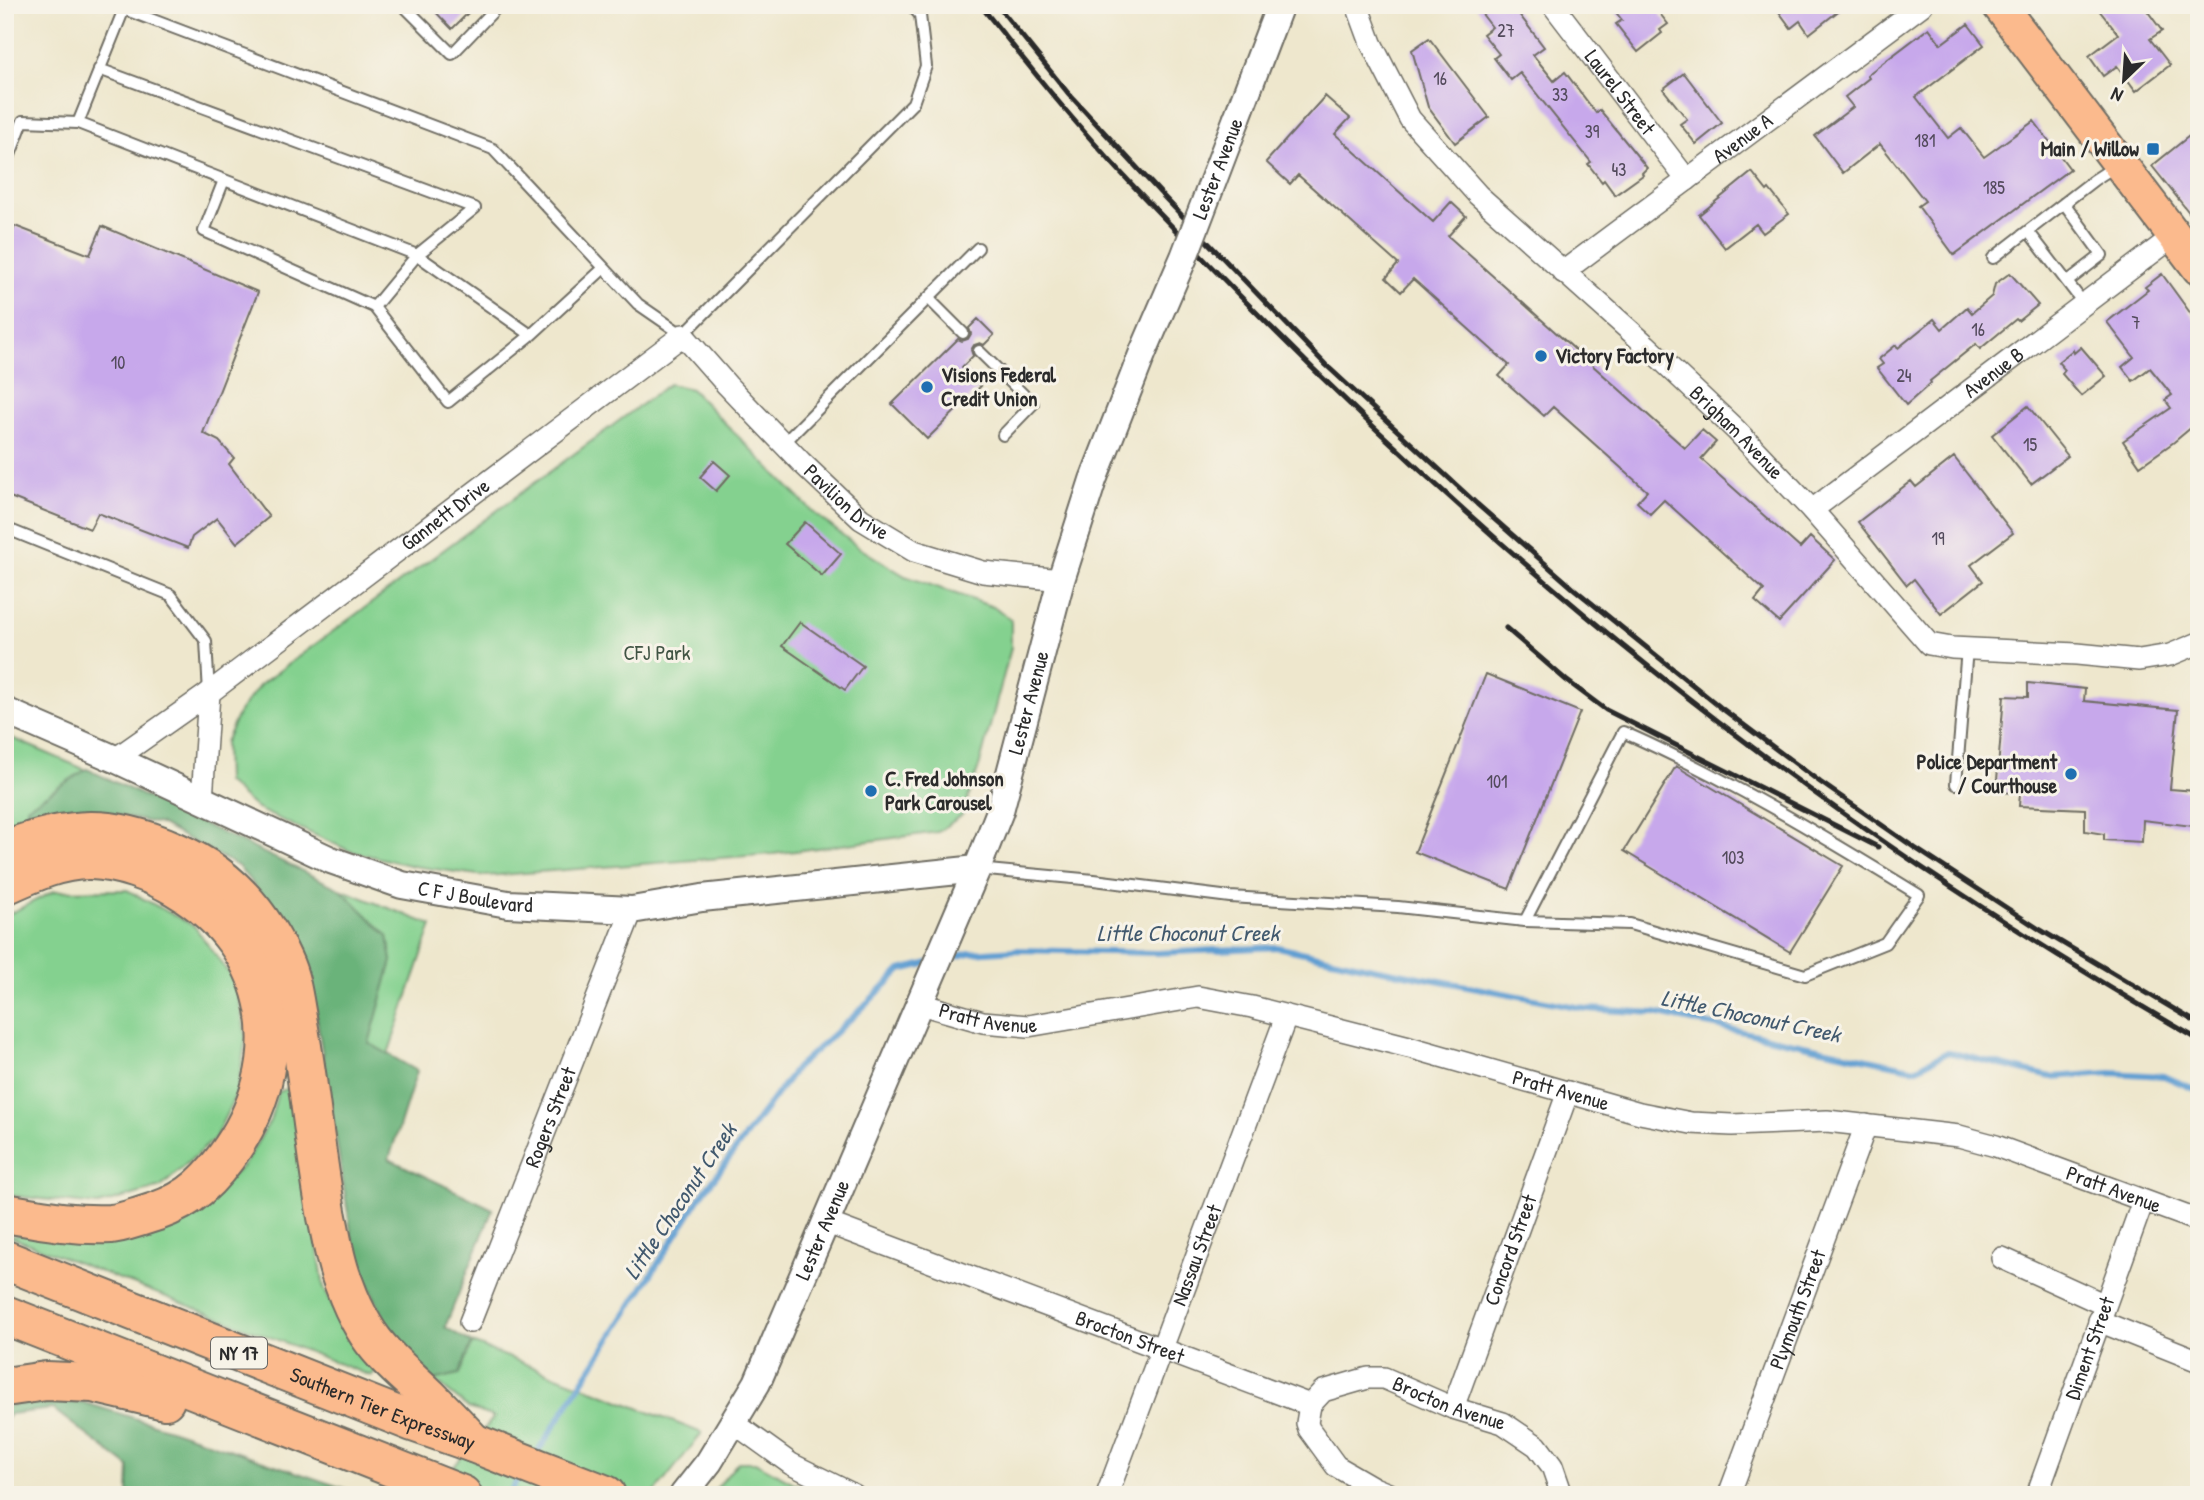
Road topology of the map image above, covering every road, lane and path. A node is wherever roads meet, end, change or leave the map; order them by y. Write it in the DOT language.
graph roads {
  1 [pos="403,5"];
  2 [pos="499,5"];
  3 [pos="911,5"];
  4 [pos="1280,5"];
  5 [pos="1357,5"];
  6 [pos="1553,5"];
  7 [pos="1922,5"];
  8 [pos="1999,5"];
  9 [pos="99,69"];
  10 [pos="78,123"];
  11 [pos="2119,163"];
  12 [pos="5,168"];
  13 [pos="224,180"];
  14 [pos="1687,180"];
  15 [pos="2064,203"];
  16 [pos="2028,231"];
  17 [pos="2174,236"];
  18 [pos="978,248"];
  19 [pos="417,255"];
  20 [pos="1993,258"];
  21 [pos="604,268"];
  22 [pos="2199,268"];
  23 [pos="1563,272"];
  24 [pos="2067,282"];
  25 [pos="928,298"];
  26 [pos="2084,304"];
  27 [pos="374,307"];
  28 [pos="963,333"];
  29 [pos="531,335"];
  30 [pos="683,335"];
  31 [pos="979,351"];
  32 [pos="1003,435"];
  33 [pos="783,444"];
  34 [pos="1812,510"];
  35 [pos="5,528"];
  36 [pos="1061,580"];
  37 [pos="2199,643"];
  38 [pos="1967,648"];
  39 [pos="209,693"];
  40 [pos="5,711"];
  41 [pos="115,759"];
  42 [pos="1956,784"];
  43 [pos="202,800"];
  44 [pos="5,850"];
  45 [pos="977,869"];
  46 [pos="5,885"];
  47 [pos="632,910"];
  48 [pos="1525,920"];
  49 [pos="923,997"];
  50 [pos="1286,1017"];
  51 [pos="1568,1091"];
  52 [pos="1866,1125"];
  53 [pos="2143,1201"];
  54 [pos="5,1213"];
  55 [pos="2199,1221"];
  56 [pos="825,1222"];
  57 [pos="2002,1258"];
  58 [pos="5,1260"];
  59 [pos="2102,1313"];
  60 [pos="5,1315"];
  61 [pos="470,1322"];
  62 [pos="1163,1350"];
  63 [pos="2199,1360"];
  64 [pos="5,1387"];
  65 [pos="1310,1405"];
  66 [pos="1453,1408"];
  67 [pos="734,1423"];
  68 [pos="473,1443"];
  69 [pos="367,1457"];
  70 [pos="449,1489"];
  71 [pos="606,1495"];
  72 [pos="683,1495"];
  73 [pos="854,1495"];
  74 [pos="1107,1495"];
  75 [pos="1391,1495"];
  76 [pos="1562,1495"];
  77 [pos="1729,1495"];
  78 [pos="2037,1495"];
  1 -- 2 [label="lane"];
  3 -- 30 [label="lane"];
  4 -- 36 [label="street, Lester Avenue, bridge"];
  5 -- 23 [label="street, Brigham Avenue"];
  6 -- 14 [label="street, Laurel Street"];
  7 -- 14 [label="street, Avenue A"];
  8 -- 11 [label="main road"];
  9 -- 10 [label="lane"];
  9 -- 19 [label="lane"];
  9 -- 21 [label="lane"];
  10 -- 12 [label="lane"];
  10 -- 13 [label="lane"];
  11 -- 15 [label="lane"];
  11 -- 17 [label="main road"];
  13 -- 19 [label="lane"];
  13 -- 27 [label="lane"];
  14 -- 23 [label="street, Avenue A"];
  15 -- 16 [label="lane"];
  15 -- 24 [label="lane"];
  16 -- 20 [label="lane"];
  16 -- 24 [label="lane"];
  17 -- 22 [label="main road"];
  17 -- 26 [label="street, Avenue B"];
  18 -- 25 [label="lane"];
  19 -- 27 [label="lane"];
  19 -- 29 [label="lane"];
  21 -- 29 [label="lane"];
  21 -- 30 [label="lane"];
  23 -- 34 [label="street, Brigham Avenue"];
  24 -- 26 [label="lane"];
  25 -- 28 [label="lane"];
  25 -- 33 [label="lane"];
  26 -- 34 [label="street, Avenue B"];
  27 -- 29 [label="lane"];
  30 -- 33 [label="street, Pavilion Drive"];
  30 -- 39 [label="street, Gannett Drive"];
  31 -- 32 [label="lane"];
  33 -- 36 [label="street, Pavilion Drive"];
  34 -- 38 [label="street, Brigham Avenue"];
  35 -- 39 [label="lane"];
  36 -- 45 [label="street, Lester Avenue"];
  37 -- 38 [label="street, Brigham Avenue"];
  38 -- 42 [label="lane"];
  39 -- 41 [label="street, Gannett Drive"];
  39 -- 43 [label="street"];
  40 -- 41 [label="street, C F J Boulevard"];
  41 -- 43 [label="street, C F J Boulevard"];
  43 -- 47 [label="street, C F J Boulevard"];
  44 -- 68 [label="highway"];
  45 -- 47 [label="street, C F J Boulevard"];
  45 -- 48 [label="lane"];
  45 -- 49 [label="street, Lester Avenue"];
  46 -- 54 [label="highway"];
  47 -- 61 [label="street, Rogers Street"];
  48 -- 48 [label="lane"];
  49 -- 50 [label="street, Pratt Avenue"];
  49 -- 56 [label="street, Lester Avenue"];
  50 -- 51 [label="street, Pratt Avenue"];
  50 -- 62 [label="street, Nassau Street"];
  51 -- 52 [label="street, Pratt Avenue"];
  51 -- 66 [label="street, Concord Street"];
  52 -- 53 [label="street, Pratt Avenue"];
  52 -- 77 [label="street, Plymouth Street"];
  53 -- 55 [label="street, Pratt Avenue"];
  53 -- 59 [label="street, Diment Street"];
  56 -- 62 [label="street, Brocton Street"];
  56 -- 67 [label="street, Lester Avenue"];
  57 -- 59 [label="street"];
  58 -- 68 [label="highway, Southern Tier Expressway / NY 17"];
  59 -- 63 [label="street"];
  59 -- 78 [label="street, Diment Street"];
  60 -- 69 [label="highway, NY 17"];
  62 -- 65 [label="street, Brocton Street"];
  62 -- 74 [label="street, Nassau Street"];
  64 -- 69 [label="highway"];
  65 -- 66 [label="street, Brocton Avenue"];
  65 -- 75 [label="street"];
  66 -- 76 [label="street, Brocton Avenue"];
  67 -- 72 [label="street, Lester Avenue"];
  67 -- 73 [label="street"];
  68 -- 71 [label="highway, Southern Tier Expressway / NY 17"];
  69 -- 70 [label="highway, NY 17"];
}
